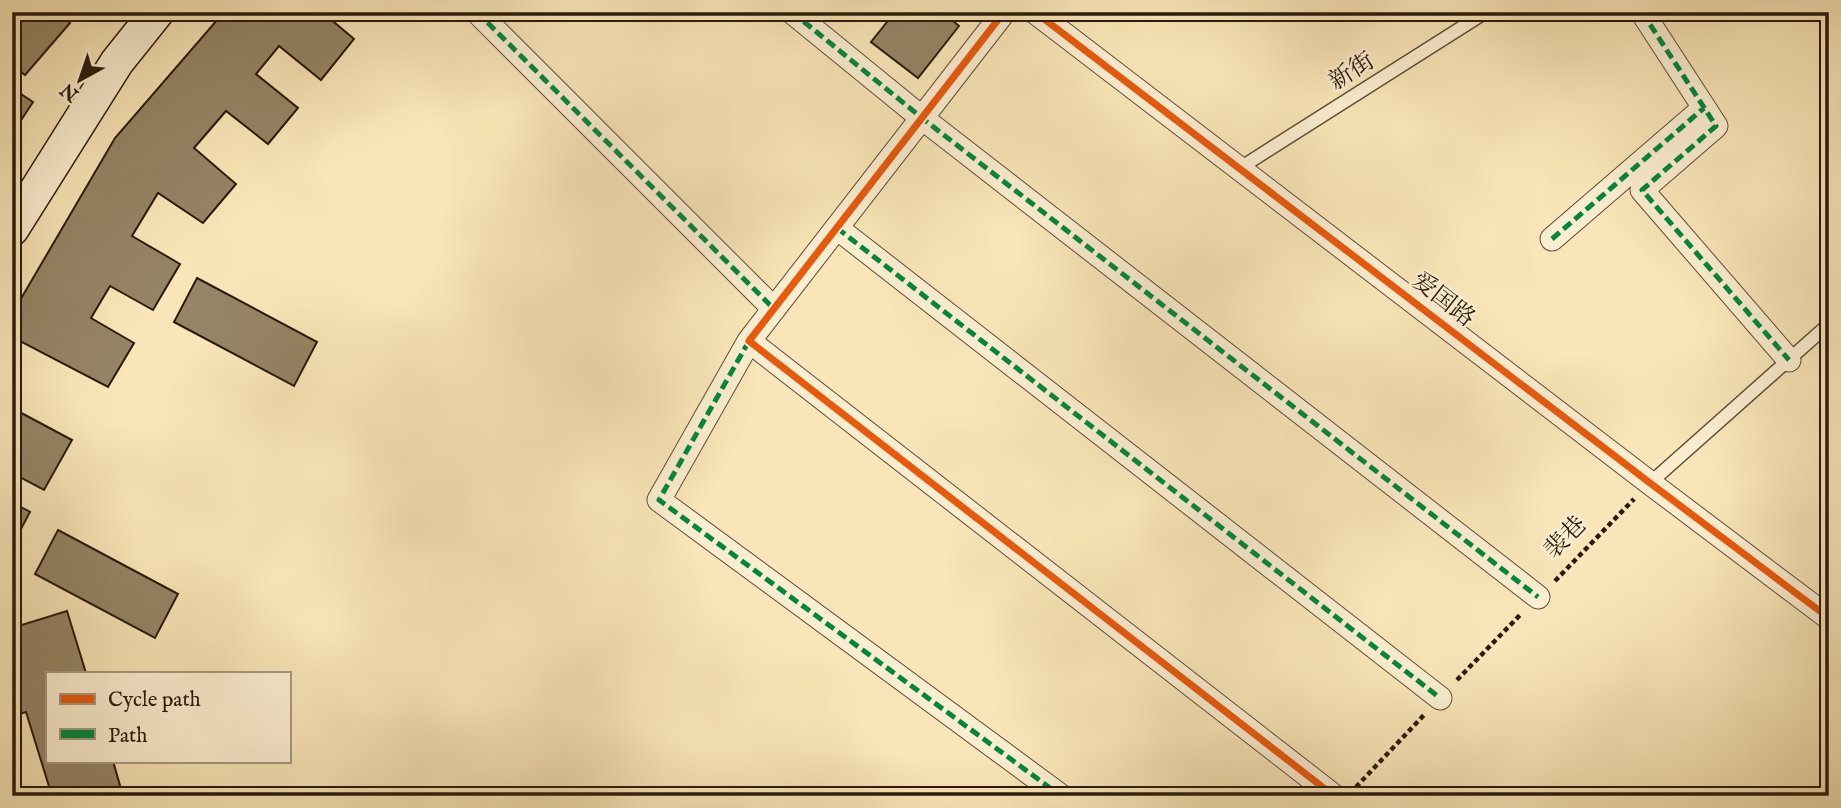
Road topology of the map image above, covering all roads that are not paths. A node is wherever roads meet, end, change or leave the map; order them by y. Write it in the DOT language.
graph roads {
  1 [pos="157,12"];
  2 [pos="477,12"];
  3 [pos="792,12"];
  4 [pos="1004,12"];
  5 [pos="1035,12"];
  6 [pos="1486,12"];
  7 [pos="1642,12"];
  8 [pos="1704,108"];
  9 [pos="922,118"];
  10 [pos="1240,168"];
  11 [pos="837,228"];
  12 [pos="12,229"];
  13 [pos="1552,239"];
  14 [pos="774,309"];
  15 [pos="1829,324"];
  16 [pos="749,341"];
  17 [pos="1789,360"];
  18 [pos="1650,483"];
  19 [pos="1538,597"];
  20 [pos="1829,618"];
  21 [pos="1440,698"];
  22 [pos="1061,796"];
  23 [pos="1334,796"];
  1 -- 12 [label="street"];
  2 -- 14 [label="street"];
  3 -- 9 [label="street"];
  4 -- 9 [label="street"];
  5 -- 10 [label="street, 爱国路"];
  6 -- 10 [label="lane, 新街"];
  7 -- 8 [label="street"];
  8 -- 13 [label="street"];
  8 -- 17 [label="street"];
  9 -- 11 [label="street"];
  9 -- 19 [label="street"];
  10 -- 18 [label="street, 爱国路"];
  11 -- 14 [label="street"];
  11 -- 21 [label="street"];
  14 -- 16 [label="street"];
  15 -- 17 [label="lane"];
  16 -- 22 [label="street"];
  16 -- 23 [label="street"];
  17 -- 18 [label="lane"];
  18 -- 20 [label="street, 爱国路"];
}
